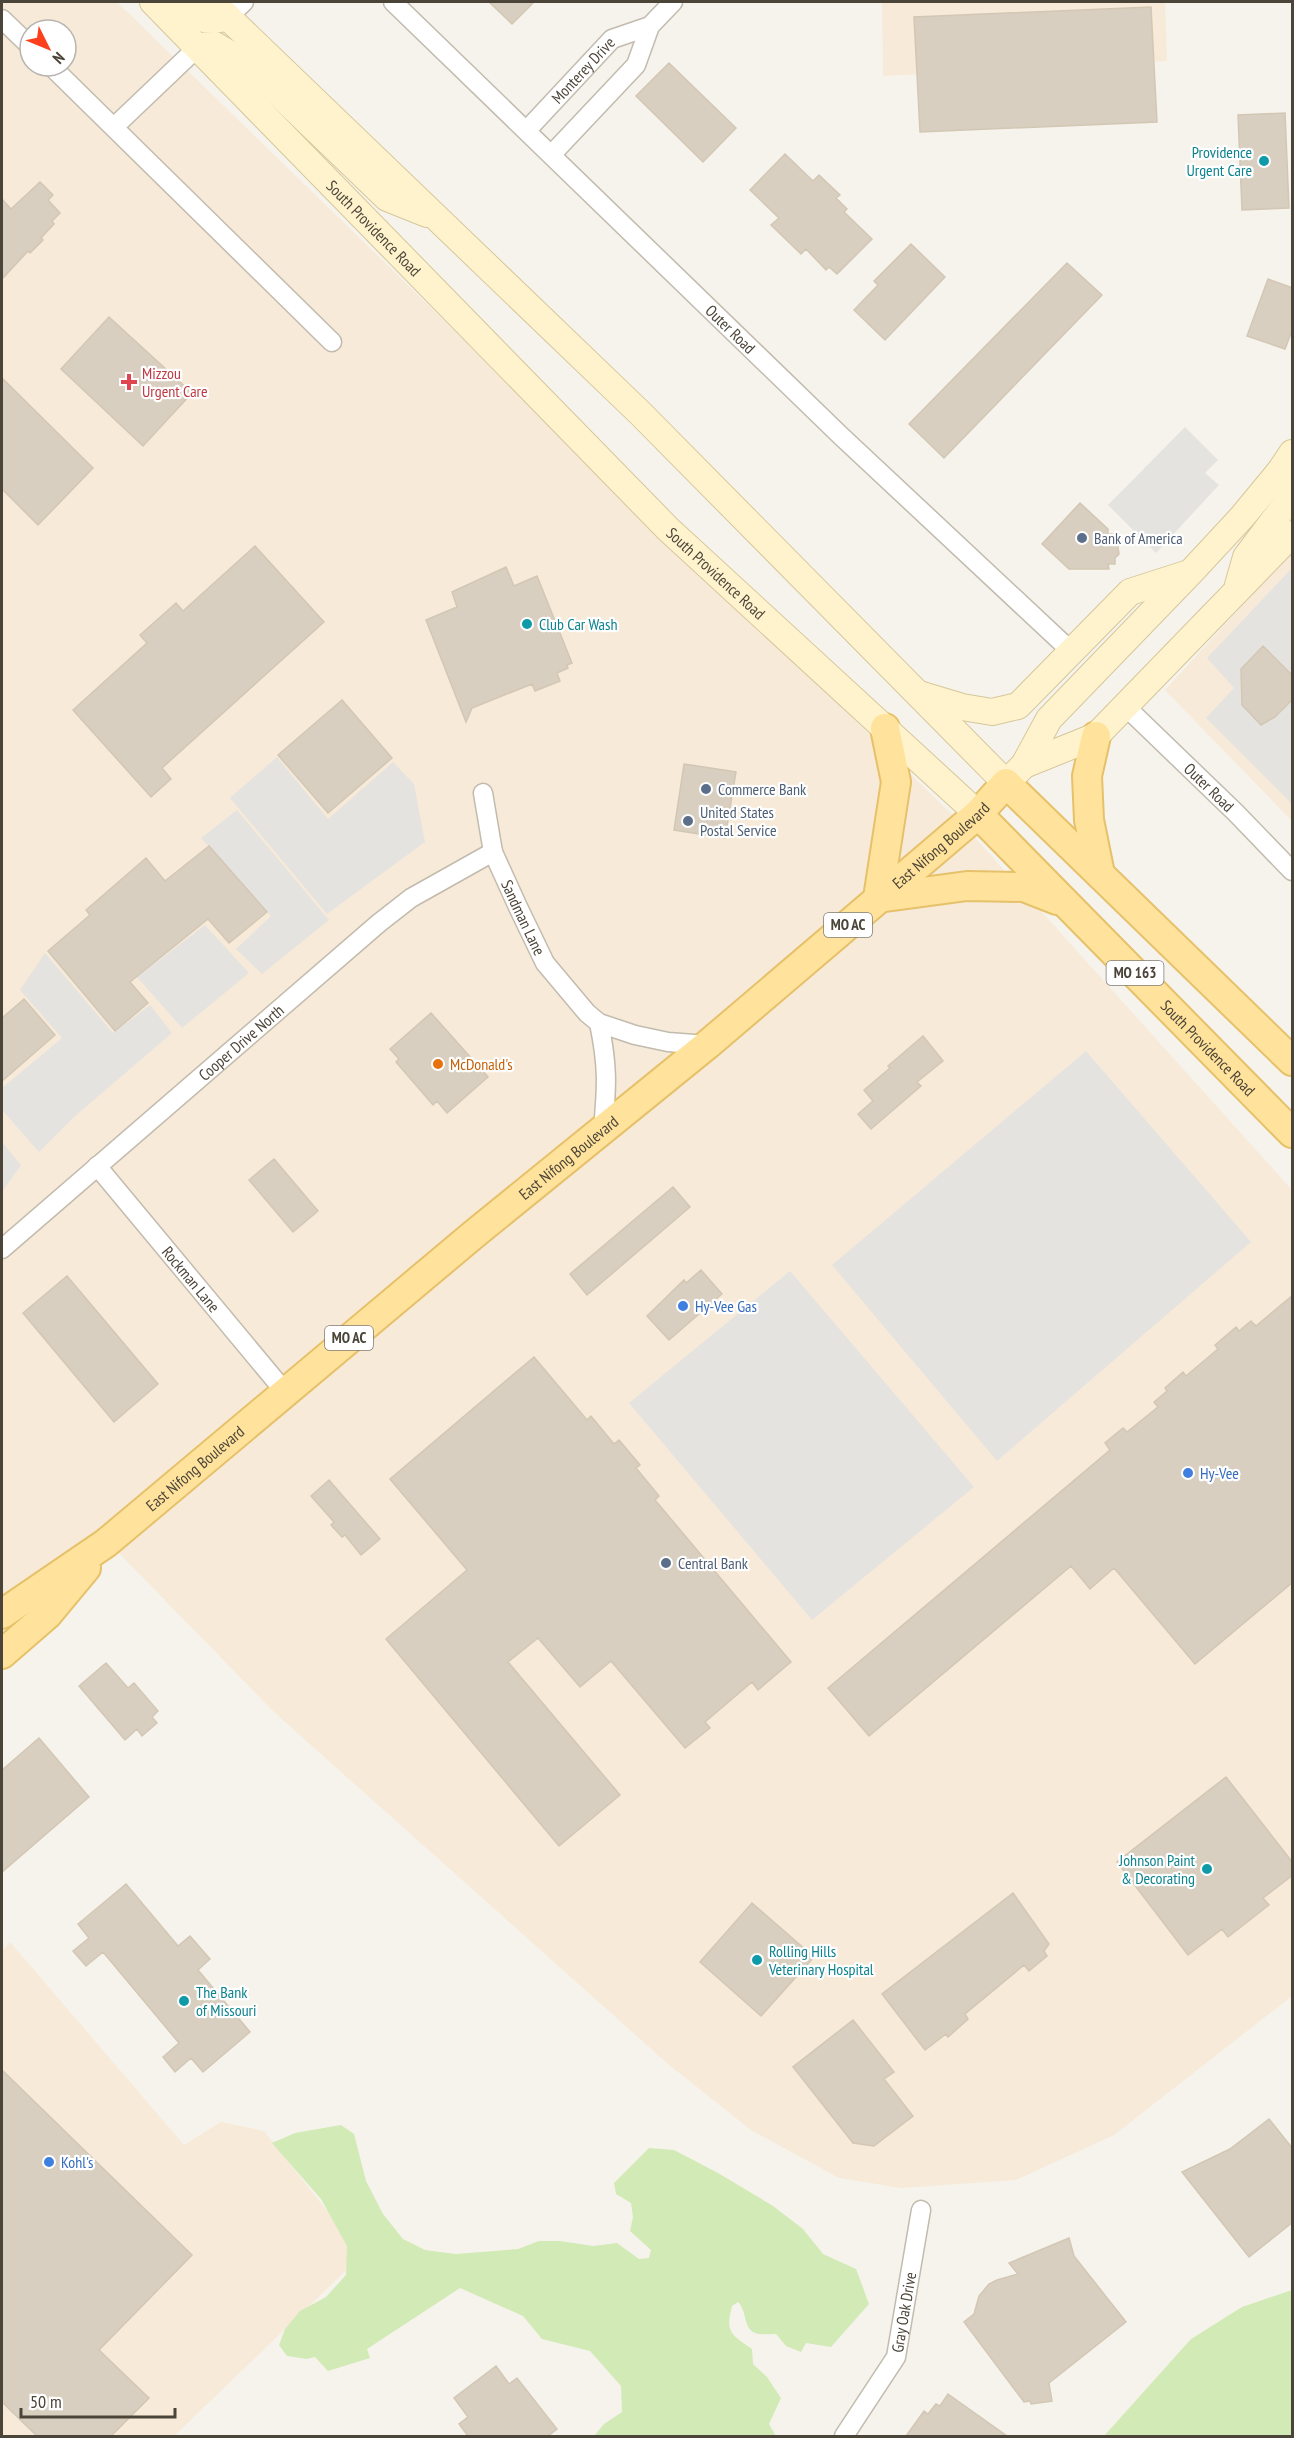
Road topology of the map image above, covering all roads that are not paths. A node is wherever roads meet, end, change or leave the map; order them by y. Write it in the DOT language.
graph roads {
  1 [pos="153,2"];
  2 [pos="177,2"];
  3 [pos="393,2"];
  4 [pos="673,2"];
  5 [pos="228,7"];
  6 [pos="2,19"];
  7 [pos="650,26"];
  8 [pos="18,34"];
  9 [pos="199,46"];
  10 [pos="63,78"];
  11 [pos="114,127"];
  12 [pos="526,130"];
  13 [pos="552,154"];
  14 [pos="437,218"];
  15 [pos="332,342"];
  16 [pos="1286,462"];
  17 [pos="1293,534"];
  18 [pos="1191,572"];
  19 [pos="1236,594"];
  20 [pos="1072,652"];
  21 [pos="918,694"];
  22 [pos="1125,706"];
  23 [pos="885,728"];
  24 [pos="1096,736"];
  25 [pos="1015,774"];
  26 [pos="483,793"];
  27 [pos="978,814"];
  28 [pos="493,852"];
  29 [pos="1293,871"];
  30 [pos="1100,874"];
  31 [pos="878,898"];
  32 [pos="1067,904"];
  33 [pos="599,1023"];
  34 [pos="707,1045"];
  35 [pos="1293,1061"];
  36 [pos="603,1129"];
  37 [pos="1293,1133"];
  38 [pos="97,1166"];
  39 [pos="2,1249"];
  40 [pos="285,1392"];
  41 [pos="106,1543"];
  42 [pos="2,1614"];
  43 [pos="2,1654"];
  44 [pos="921,2210"];
  45 [pos="844,2436"];
  1 -- 9 [label="main road, South Providence Road / MO 163"];
  2 -- 5 [label="main road"];
  3 -- 12 [label="street, Outer Road"];
  4 -- 7 [label="street, Monterey Drive"];
  5 -- 14 [label="main road, MO 163"];
  6 -- 8 [label="street"];
  7 -- 12 [label="street, Monterey Drive"];
  7 -- 13 [label="street, Monterey Drive"];
  9 -- 11 [label="street"];
  9 -- 14 [label="main road"];
  9 -- 23 [label="main road, South Providence Road / MO 163"];
  10 -- 11 [label="street"];
  11 -- 15 [label="street"];
  12 -- 13 [label="street, Outer Road"];
  13 -- 20 [label="street, Outer Road"];
  14 -- 21 [label="main road, MO 163"];
  16 -- 18 [label="main road, East Nifong Boulevard"];
  16 -- 19 [label="main road"];
  17 -- 19 [label="main road, East Nifong Boulevard"];
  18 -- 20 [label="main road"];
  18 -- 25 [label="main road, East Nifong Boulevard"];
  19 -- 22 [label="main road, East Nifong Boulevard"];
  20 -- 21 [label="main road"];
  21 -- 25 [label="main road, MO 163"];
  22 -- 24 [label="main road, East Nifong Boulevard"];
  22 -- 29 [label="street, Outer Road"];
  23 -- 27 [label="main road, South Providence Road / MO 163"];
  23 -- 31 [label="main road"];
  24 -- 25 [label="main road, East Nifong Boulevard"];
  24 -- 30 [label="main road"];
  25 -- 27 [label="main road, East Nifong Boulevard / MO AC"];
  25 -- 30 [label="main road, MO 163"];
  26 -- 28 [label="street, Sandman Lane"];
  27 -- 31 [label="main road, East Nifong Boulevard / MO AC"];
  27 -- 32 [label="main road, South Providence Road / MO 163"];
  28 -- 33 [label="street, Sandman Lane"];
  28 -- 38 [label="street, Cooper Drive North"];
  30 -- 35 [label="main road, MO 163"];
  31 -- 32 [label="main road"];
  31 -- 34 [label="main road, East Nifong Boulevard / MO AC"];
  32 -- 37 [label="main road, South Providence Road / MO 163"];
  33 -- 34 [label="street, Sandman Lane"];
  33 -- 36 [label="street"];
  34 -- 36 [label="main road, East Nifong Boulevard / MO AC"];
  36 -- 40 [label="main road, East Nifong Boulevard / MO AC"];
  38 -- 39 [label="street, Cooper Drive North"];
  38 -- 40 [label="street, Rockman Lane"];
  40 -- 41 [label="main road, East Nifong Boulevard / MO AC"];
  41 -- 42 [label="main road, East Nifong Boulevard / MO AC"];
  41 -- 43 [label="main road, East Nifong Boulevard / MO AC"];
  44 -- 45 [label="street, Gray Oak Drive"];
}
